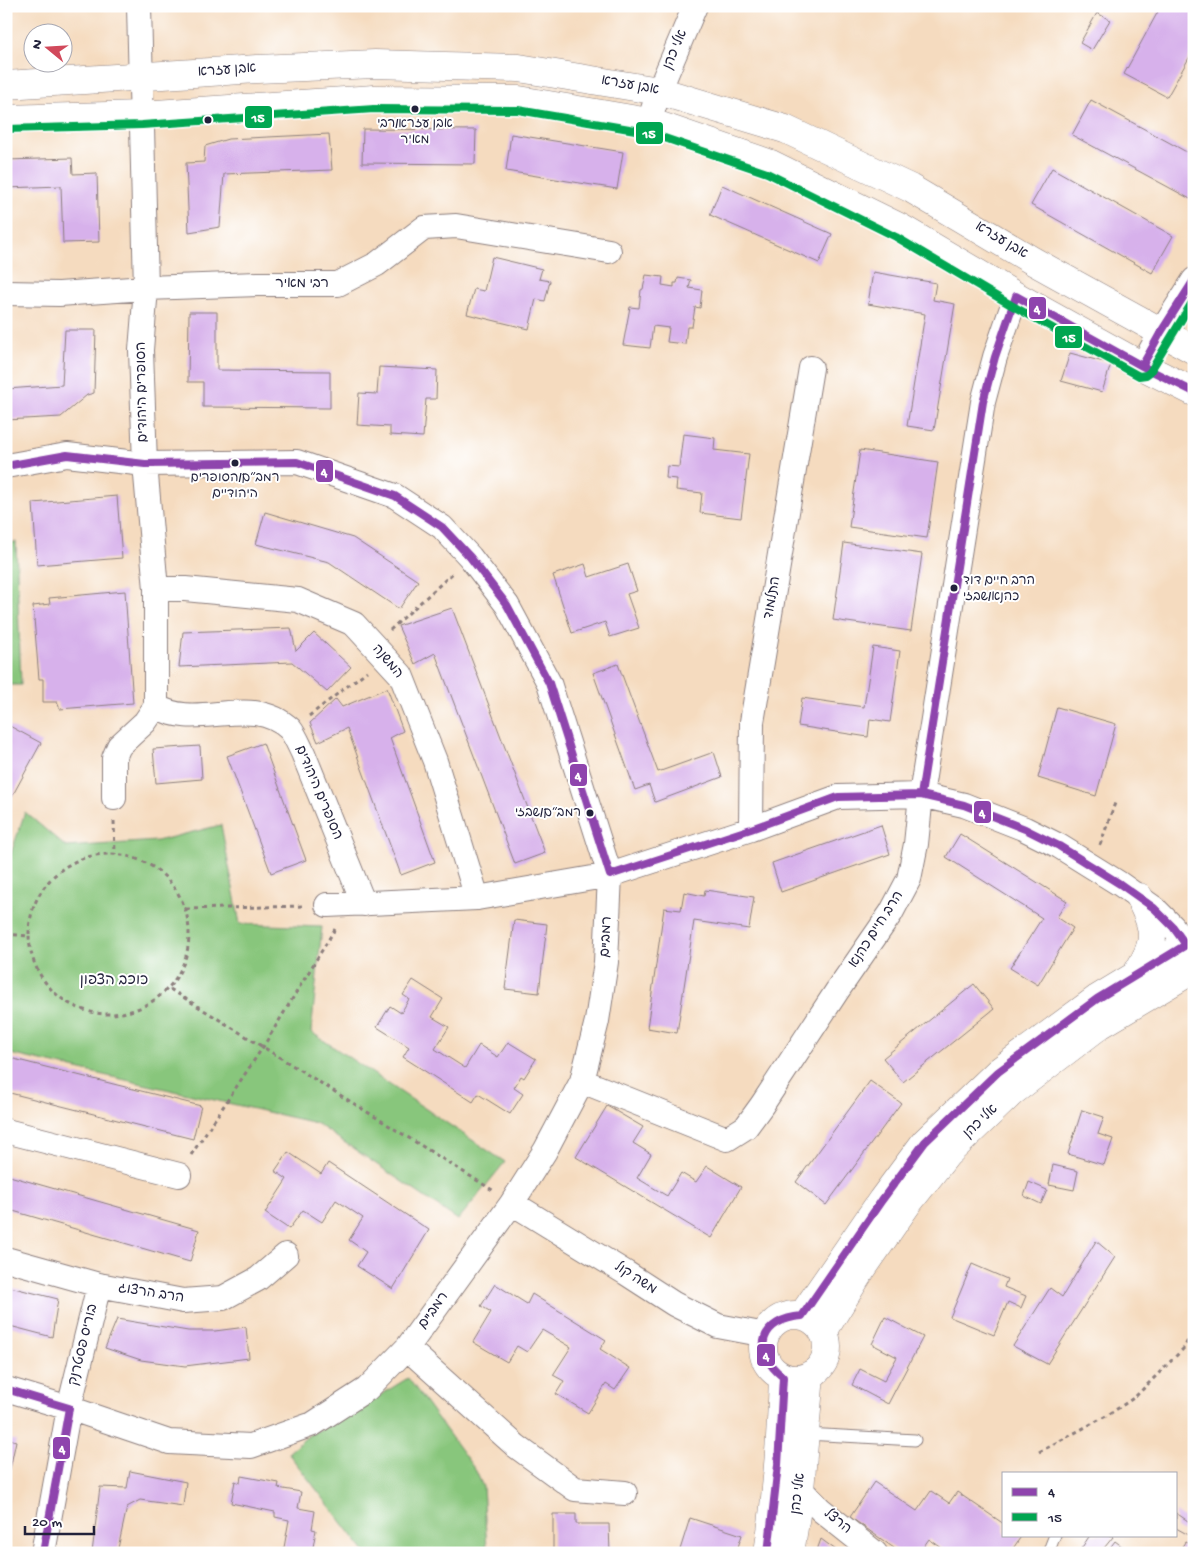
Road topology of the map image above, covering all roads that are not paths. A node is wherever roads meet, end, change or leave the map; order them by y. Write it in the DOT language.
graph roads {
  1 [pos="139,6"];
  2 [pos="694,6"];
  3 [pos="140,77"];
  4 [pos="6,85"];
  5 [pos="659,91"];
  6 [pos="142,115"];
  7 [pos="6,119"];
  8 [pos="649,122"];
  9 [pos="609,252"];
  10 [pos="1194,280"];
  11 [pos="146,288"];
  12 [pos="6,293"];
  13 [pos="1016,296"];
  14 [pos="1161,332"];
  15 [pos="1194,350"];
  16 [pos="1142,366"];
  17 [pos="811,368"];
  18 [pos="1194,392"];
  19 [pos="145,464"];
  20 [pos="6,466"];
  21 [pos="156,590"];
  22 [pos="156,706"];
  23 [pos="921,795"];
  24 [pos="114,798"];
  25 [pos="751,829"];
  26 [pos="610,876"];
  27 [pos="1139,897"];
  28 [pos="477,898"];
  29 [pos="1192,953"];
  30 [pos="1134,977"];
  31 [pos="582,1081"];
  32 [pos="6,1131"];
  33 [pos="179,1175"];
  34 [pos="512,1202"];
  35 [pos="286,1255"];
  36 [pos="6,1259"];
  37 [pos="99,1285"];
  38 [pos="802,1316"];
  39 [pos="823,1332"];
  40 [pos="766,1334"];
  41 [pos="407,1348"];
  42 [pos="810,1375"];
  43 [pos="783,1377"];
  44 [pos="6,1389"];
  45 [pos="69,1408"];
  46 [pos="806,1434"];
  47 [pos="916,1440"];
  48 [pos="800,1489"];
  49 [pos="625,1493"];
  50 [pos="1055,1536"];
  51 [pos="43,1553"];
  52 [pos="768,1553"];
  53 [pos="790,1553"];
  54 [pos="875,1553"];
  55 [pos="1048,1553"];
  1 -- 3 [label="street, הסופרים היהודים"];
  2 -- 5 [label="street, אלי כהן"];
  3 -- 4 [label="street, אבן עזרא"];
  3 -- 5 [label="street, אבן עזרא"];
  3 -- 6 [label="street, הסופרים היהודים"];
  5 -- 8 [label="street, אלי כהן"];
  5 -- 14 [label="street, אבן עזרא"];
  6 -- 7 [label="street"];
  6 -- 8 [label="street"];
  6 -- 11 [label="street, הסופרים היהודים"];
  8 -- 13 [label="street"];
  9 -- 11 [label="street, רבי מאיר"];
  10 -- 14 [label="street"];
  11 -- 12 [label="street, רבי מאיר"];
  11 -- 19 [label="street, הסופרים היהודים"];
  13 -- 16 [label="street"];
  13 -- 23 [label="street, הרב חיים כהנא"];
  14 -- 15 [label="street, אבן עזרא"];
  14 -- 16 [label="street"];
  16 -- 18 [label="street"];
  17 -- 25 [label="street, התלמוד"];
  19 -- 20 [label="street, רמב\"ם"];
  19 -- 21 [label="street, הסופרים היהודים"];
  19 -- 26 [label="street, רמב\"ם"];
  21 -- 22 [label="street, הסופרים היהודים"];
  21 -- 28 [label="street, המשנה"];
  22 -- 24 [label="street"];
  22 -- 28 [label="street, הסופרים היהודים"];
  23 -- 25 [label="street"];
  23 -- 27 [label="street"];
  23 -- 31 [label="street, הרב חיים כהנא"];
  25 -- 26 [label="street"];
  26 -- 28 [label="street"];
  26 -- 31 [label="street, רמב\"ם"];
  27 -- 29 [label="street"];
  27 -- 30 [label="street"];
  29 -- 30 [label="street, אלי כהן"];
  29 -- 39 [label="street, אלי כהן"];
  30 -- 38 [label="street, אלי כהן"];
  31 -- 34 [label="street, רמב\"ם"];
  32 -- 33 [label="street"];
  34 -- 40 [label="street, משה קול"];
  34 -- 41 [label="street, רמב\"ם"];
  35 -- 37 [label="street, הרב הרצוג"];
  36 -- 37 [label="street, הרב הרצוג"];
  37 -- 45 [label="street, בוריס פסטרנק"];
  38 -- 39 [label="street"];
  38 -- 40 [label="street"];
  39 -- 42 [label="street"];
  40 -- 43 [label="street"];
  41 -- 45 [label="street, רמב\"ם"];
  41 -- 49 [label="street"];
  42 -- 43 [label="street"];
  42 -- 46 [label="street, אלי כהן"];
  43 -- 52 [label="street, אלי כהן"];
  44 -- 45 [label="street, רמב\"ם"];
  45 -- 51 [label="street, בוריס פסטרנק"];
  46 -- 47 [label="lane"];
  46 -- 48 [label="street, אלי כהן"];
  48 -- 53 [label="street, אלי כהן"];
  48 -- 54 [label="street, הרצל"];
  50 -- 55 [label="lane"];
}
